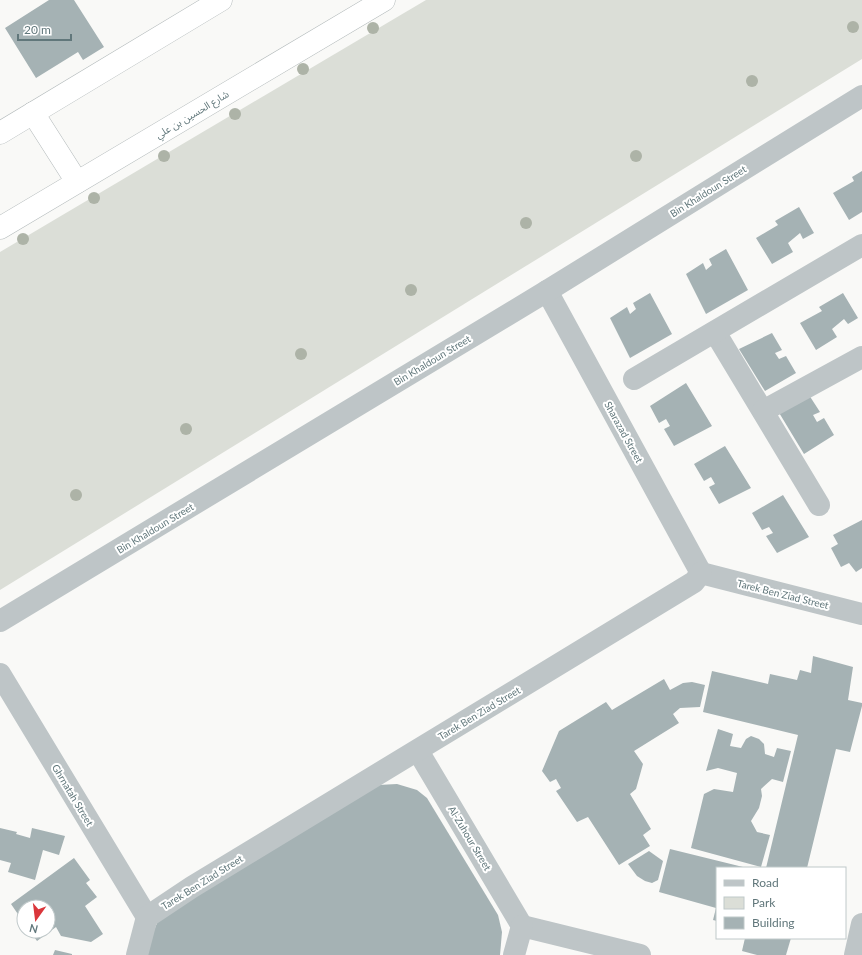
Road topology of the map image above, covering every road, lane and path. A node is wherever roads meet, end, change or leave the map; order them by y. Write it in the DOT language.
graph roads {
  1 [pos="221,0"];
  2 [pos="384,0"];
  3 [pos="862,96"];
  4 [pos="33,113"];
  5 [pos="0,133"];
  6 [pos="77,182"];
  7 [pos="0,228"];
  8 [pos="862,245"];
  9 [pos="546,291"];
  10 [pos="715,332"];
  11 [pos="862,357"];
  12 [pos="634,379"];
  13 [pos="763,411"];
  14 [pos="819,504"];
  15 [pos="702,573"];
  16 [pos="862,614"];
  17 [pos="0,621"];
  18 [pos="0,674"];
  19 [pos="418,751"];
  20 [pos="147,917"];
  21 [pos="862,924"];
  22 [pos="522,926"];
  23 [pos="137,955"];
  24 [pos="514,955"];
  25 [pos="640,955"];
  26 [pos="855,955"];
  1 -- 4 [label="highway"];
  2 -- 6 [label="highway, شارع الحسين بن علي"];
  3 -- 9 [label="street, Bin Khaldoun Street"];
  4 -- 5 [label="highway"];
  4 -- 6 [label="highway"];
  6 -- 7 [label="highway, شارع الحسين بن علي"];
  8 -- 10 [label="street"];
  9 -- 15 [label="street, Sharazad Street"];
  9 -- 17 [label="street, Bin Khaldoun Street"];
  10 -- 12 [label="street"];
  10 -- 13 [label="street"];
  11 -- 13 [label="street"];
  13 -- 14 [label="street"];
  15 -- 16 [label="street, Tarek Ben Ziad Street"];
  15 -- 19 [label="street, Tarek Ben Ziad Street"];
  18 -- 20 [label="street, Ghrnatah Street"];
  19 -- 20 [label="street, Tarek Ben Ziad Street"];
  19 -- 22 [label="street, Al-Zuhour Street"];
  20 -- 23 [label="street"];
  21 -- 26 [label="street"];
  22 -- 24 [label="street"];
  22 -- 25 [label="street"];
}
